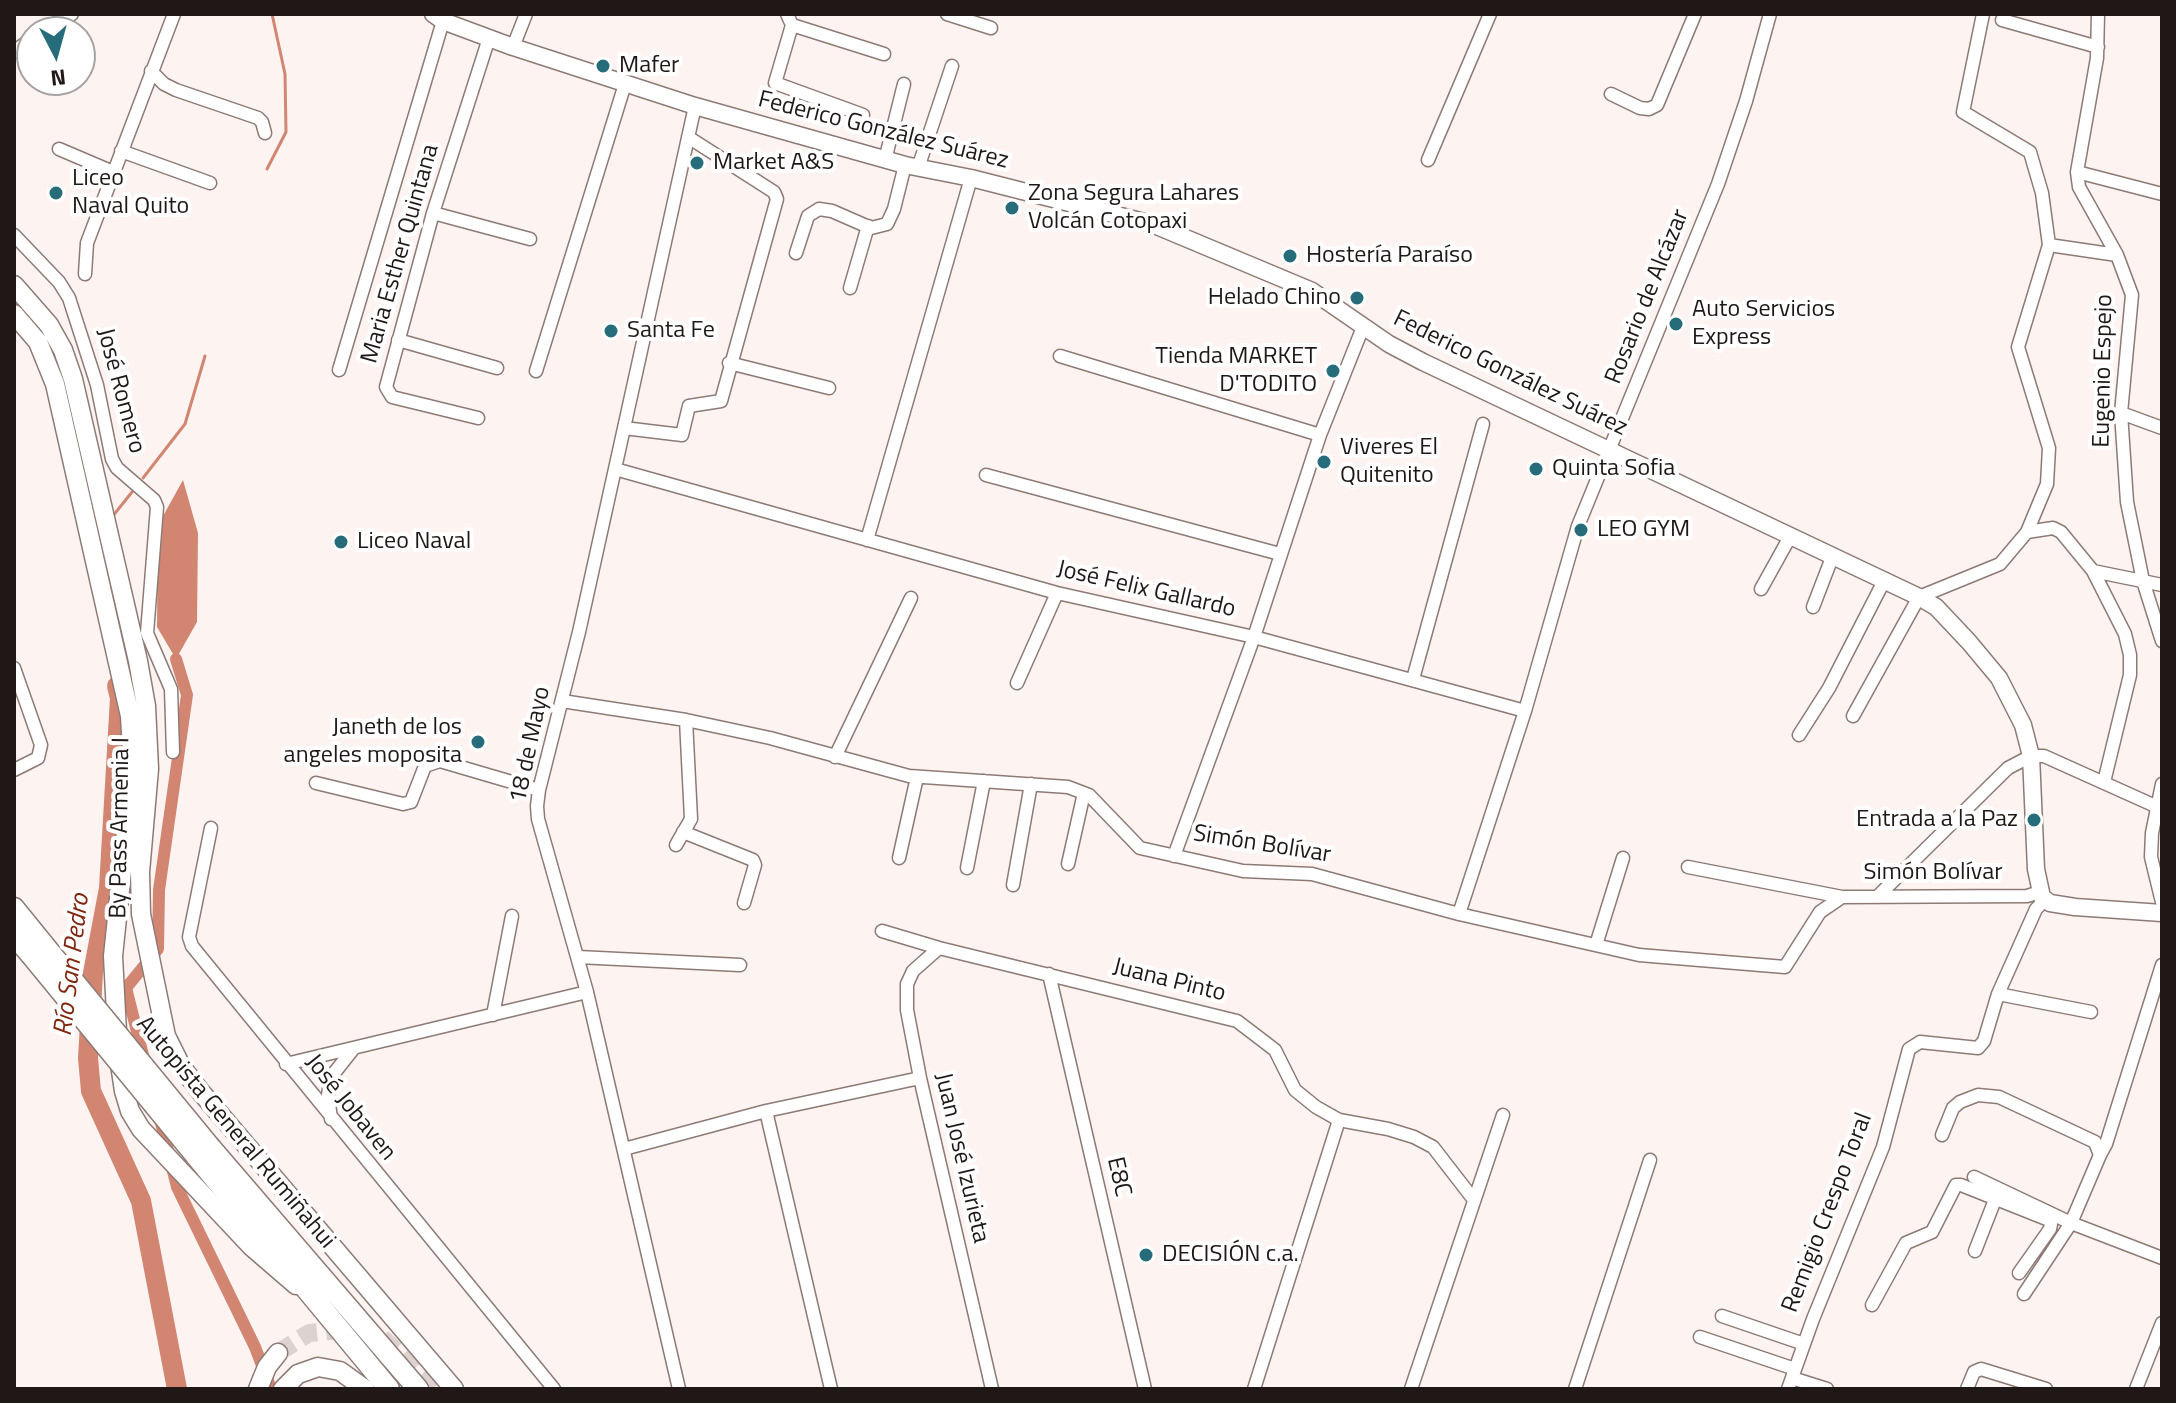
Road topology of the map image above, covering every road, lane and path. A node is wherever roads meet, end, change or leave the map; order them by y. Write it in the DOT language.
graph roads {
  1 [pos="174,14"];
  2 [pos="526,14"];
  3 [pos="950,14"];
  4 [pos="1490,14"];
  5 [pos="1695,14"];
  6 [pos="1770,14"];
  7 [pos="1983,14"];
  8 [pos="2098,14"];
  9 [pos="438,18"];
  10 [pos="789,20"];
  11 [pos="2002,20"];
  12 [pos="991,28"];
  13 [pos="489,38"];
  14 [pos="513,47"];
  15 [pos="2098,47"];
  16 [pos="884,54"];
  17 [pos="952,66"];
  18 [pos="151,71"];
  19 [pos="625,84"];
  20 [pos="904,84"];
  21 [pos="1611,94"];
  22 [pos="695,106"];
  23 [pos="863,115"];
  24 [pos="265,133"];
  25 [pos="688,137"];
  26 [pos="59,149"];
  27 [pos="121,151"];
  28 [pos="885,160"];
  29 [pos="1428,160"];
  30 [pos="912,167"];
  31 [pos="113,172"];
  32 [pos="2077,172"];
  33 [pos="971,178"];
  34 [pos="210,183"];
  35 [pos="2162,194"];
  36 [pos="433,213"];
  37 [pos="868,226"];
  38 [pos="14,235"];
  39 [pos="530,239"];
  40 [pos="2049,245"];
  41 [pos="796,253"];
  42 [pos="2117,255"];
  43 [pos="85,274"];
  44 [pos="14,285"];
  45 [pos="850,288"];
  46 [pos="14,314"];
  47 [pos="1363,327"];
  48 [pos="398,340"];
  49 [pos="1060,356"];
  50 [pos="729,363"];
  51 [pos="497,368"];
  52 [pos="339,370"];
  53 [pos="536,371"];
  54 [pos="829,388"];
  55 [pos="2121,413"];
  56 [pos="478,418"];
  57 [pos="1483,424"];
  58 [pos="624,428"];
  59 [pos="2162,428"];
  60 [pos="1320,435"];
  61 [pos="1610,450"];
  62 [pos="615,469"];
  63 [pos="986,475"];
  64 [pos="2027,532"];
  65 [pos="1791,535"];
  66 [pos="867,540"];
  67 [pos="1280,554"];
  68 [pos="1833,555"];
  69 [pos="2093,571"];
  70 [pos="1885,579"];
  71 [pos="2143,581"];
  72 [pos="2162,585"];
  73 [pos="1761,589"];
  74 [pos="1057,593"];
  75 [pos="1919,597"];
  76 [pos="911,598"];
  77 [pos="1813,607"];
  78 [pos="1254,637"];
  79 [pos="2162,641"];
  80 [pos="14,668"];
  81 [pos="1413,679"];
  82 [pos="1017,683"];
  83 [pos="562,701"];
  84 [pos="1525,711"];
  85 [pos="1853,716"];
  86 [pos="686,720"];
  87 [pos="1799,735"];
  88 [pos="173,752"];
  89 [pos="2031,756"];
  90 [pos="835,757"];
  91 [pos="14,770"];
  92 [pos="917,777"];
  93 [pos="984,781"];
  94 [pos="2104,782"];
  95 [pos="316,783"];
  96 [pos="1031,784"];
  97 [pos="2162,784"];
  98 [pos="539,790"];
  99 [pos="1084,793"];
  100 [pos="2160,808"];
  101 [pos="211,828"];
  102 [pos="683,832"];
  103 [pos="676,845"];
  104 [pos="1174,856"];
  105 [pos="899,858"];
  106 [pos="1623,858"];
  107 [pos="1068,864"];
  108 [pos="1688,867"];
  109 [pos="967,868"];
  110 [pos="1013,885"];
  111 [pos="2042,896"];
  112 [pos="1842,897"];
  113 [pos="1877,897"];
  114 [pos="2162,902"];
  115 [pos="744,903"];
  116 [pos="14,908"];
  117 [pos="2162,913"];
  118 [pos="1459,914"];
  119 [pos="512,916"];
  120 [pos="882,931"];
  121 [pos="14,935"];
  122 [pos="1596,945"];
  123 [pos="939,948"];
  124 [pos="37,950"];
  125 [pos="578,957"];
  126 [pos="740,965"];
  127 [pos="2162,965"];
  128 [pos="1049,974"];
  129 [pos="587,992"];
  130 [pos="1998,994"];
  131 [pos="2091,1012"];
  132 [pos="493,1015"];
  133 [pos="354,1048"];
  134 [pos="286,1064"];
  135 [pos="920,1078"];
  136 [pos="766,1111"];
  137 [pos="1503,1115"];
  138 [pos="331,1119"];
  139 [pos="1339,1120"];
  140 [pos="1942,1135"];
  141 [pos="2097,1148"];
  142 [pos="624,1149"];
  143 [pos="204,1152"];
  144 [pos="1650,1160"];
  145 [pos="1974,1177"];
  146 [pos="1998,1194"];
  147 [pos="1474,1200"];
  148 [pos="2071,1223"];
  149 [pos="1975,1251"];
  150 [pos="2162,1258"];
  151 [pos="2019,1273"];
  152 [pos="2024,1294"];
  153 [pos="316,1300"];
  154 [pos="1872,1305"];
  155 [pos="1722,1316"];
  156 [pos="2162,1323"];
  157 [pos="1700,1337"];
  158 [pos="1804,1344"];
  159 [pos="278,1353"];
  160 [pos="1792,1379"];
  161 [pos="259,1385"];
  162 [pos="283,1388"];
  163 [pos="365,1389"];
  164 [pos="389,1389"];
  165 [pos="418,1389"];
  166 [pos="454,1389"];
  167 [pos="554,1389"];
  168 [pos="679,1389"];
  169 [pos="831,1389"];
  170 [pos="990,1389"];
  171 [pos="1145,1389"];
  172 [pos="1254,1389"];
  173 [pos="1411,1389"];
  174 [pos="1575,1389"];
  175 [pos="1827,1389"];
  176 [pos="1967,1389"];
  177 [pos="2046,1389"];
  178 [pos="2136,1389"];
  1 -- 18 [label="street"];
  2 -- 14 [label="street"];
  3 -- 12 [label="street"];
  4 -- 29 [label="street"];
  5 -- 21 [label="street"];
  6 -- 61 [label="street, Rosario de Alcázar"];
  7 -- 40 [label="street"];
  8 -- 15 [label="street"];
  9 -- 13 [label="street, Federico González Suárez"];
  9 -- 52 [label="street"];
  10 -- 16 [label="street"];
  10 -- 23 [label="street"];
  11 -- 15 [label="street"];
  13 -- 14 [label="street, Federico González Suárez"];
  13 -- 36 [label="street, Maria Esther Quintana"];
  14 -- 19 [label="street, Federico González Suárez"];
  15 -- 32 [label="street"];
  17 -- 30 [label="street"];
  18 -- 24 [label="street"];
  18 -- 27 [label="street"];
  19 -- 22 [label="street, Federico González Suárez"];
  19 -- 53 [label="street"];
  20 -- 28 [label="street"];
  22 -- 25 [label="street, 18 de Mayo"];
  22 -- 28 [label="street, Federico González Suárez"];
  25 -- 50 [label="street"];
  25 -- 58 [label="street, 18 de Mayo"];
  26 -- 31 [label="street"];
  27 -- 31 [label="street"];
  27 -- 34 [label="street"];
  28 -- 30 [label="street, Federico González Suárez"];
  30 -- 33 [label="street, Federico González Suárez"];
  30 -- 37 [label="street"];
  31 -- 43 [label="street"];
  32 -- 35 [label="street"];
  32 -- 42 [label="street, Eugenio Espejo"];
  33 -- 47 [label="street, Federico González Suárez"];
  33 -- 66 [label="street"];
  36 -- 39 [label="street"];
  36 -- 48 [label="street, Maria Esther Quintana"];
  37 -- 41 [label="street"];
  37 -- 45 [label="street"];
  38 -- 88 [label="street, José Romero"];
  40 -- 42 [label="street"];
  40 -- 64 [label="street"];
  42 -- 55 [label="street, Eugenio Espejo"];
  44 -- 166 [label="main road, By Pass Armenia I"];
  46 -- 153 [label="main road, By Pass Armenia I"];
  47 -- 60 [label="street"];
  47 -- 61 [label="street, Federico González Suárez"];
  48 -- 51 [label="street"];
  48 -- 56 [label="street, Maria Esther Quintana"];
  49 -- 60 [label="street"];
  50 -- 54 [label="street"];
  50 -- 58 [label="street"];
  55 -- 59 [label="street"];
  55 -- 71 [label="street, Eugenio Espejo"];
  57 -- 81 [label="street"];
  58 -- 62 [label="street, 18 de Mayo"];
  60 -- 67 [label="street"];
  61 -- 65 [label="street, Federico González Suárez"];
  61 -- 84 [label="street, Rosario de Alcázar"];
  62 -- 66 [label="street, José Felix Gallardo"];
  62 -- 83 [label="street, 18 de Mayo"];
  63 -- 67 [label="street"];
  64 -- 69 [label="street"];
  64 -- 75 [label="street"];
  65 -- 68 [label="street, Federico González Suárez"];
  65 -- 73 [label="street"];
  66 -- 74 [label="street, José Felix Gallardo"];
  67 -- 78 [label="street"];
  68 -- 70 [label="street, Federico González Suárez"];
  68 -- 77 [label="street"];
  69 -- 71 [label="street"];
  69 -- 94 [label="street"];
  70 -- 75 [label="street, Federico González Suárez"];
  70 -- 87 [label="street"];
  71 -- 72 [label="street"];
  71 -- 79 [label="street, Eugenio Espejo"];
  74 -- 78 [label="street, José Felix Gallardo"];
  74 -- 82 [label="street"];
  75 -- 85 [label="street"];
  75 -- 89 [label="street"];
  76 -- 90 [label="street"];
  78 -- 81 [label="street, José Felix Gallardo"];
  78 -- 104 [label="street"];
  80 -- 91 [label="street"];
  81 -- 84 [label="street, José Felix Gallardo"];
  83 -- 86 [label="street"];
  83 -- 98 [label="street, 18 de Mayo"];
  84 -- 118 [label="street, Rosario de Alcázar"];
  86 -- 90 [label="street"];
  86 -- 102 [label="street"];
  89 -- 94 [label="street"];
  89 -- 111 [label="street"];
  89 -- 113 [label="street"];
  90 -- 92 [label="street"];
  92 -- 93 [label="street"];
  92 -- 105 [label="street"];
  93 -- 96 [label="street"];
  93 -- 109 [label="street"];
  94 -- 100 [label="street"];
  95 -- 98 [label="street"];
  96 -- 99 [label="street"];
  96 -- 110 [label="street"];
  97 -- 100 [label="street"];
  98 -- 125 [label="street, 18 de Mayo"];
  99 -- 104 [label="street, Simón Bolívar"];
  99 -- 107 [label="street"];
  100 -- 114 [label="street"];
  101 -- 134 [label="street, José Jobaven"];
  102 -- 103 [label="street"];
  102 -- 115 [label="street"];
  104 -- 118 [label="street, Simón Bolívar"];
  106 -- 122 [label="street"];
  108 -- 112 [label="street"];
  111 -- 113 [label="street, Simón Bolívar"];
  111 -- 117 [label="street, Simón Bolívar"];
  111 -- 130 [label="street, Remigio Crespo Toral"];
  112 -- 113 [label="street, Simón Bolívar"];
  112 -- 122 [label="street, Simón Bolívar"];
  116 -- 124 [label="highway, Autopista General Rumiñahui"];
  118 -- 122 [label="street, Simón Bolívar"];
  119 -- 132 [label="street"];
  120 -- 123 [label="street, Juana Pinto"];
  121 -- 124 [label="highway, Autopista General Rumiñahui"];
  123 -- 128 [label="street, Juana Pinto"];
  123 -- 135 [label="street, Juan José Izurieta"];
  124 -- 143 [label="highway, Autopista General Rumiñahui, bridge"];
  125 -- 126 [label="street"];
  125 -- 129 [label="street, 18 de Mayo"];
  127 -- 141 [label="street"];
  128 -- 139 [label="street, Juana Pinto"];
  128 -- 171 [label="street, E8C"];
  129 -- 132 [label="street"];
  129 -- 142 [label="street, 18 de Mayo"];
  130 -- 131 [label="street"];
  130 -- 158 [label="street, Remigio Crespo Toral"];
  132 -- 133 [label="street"];
  133 -- 134 [label="street"];
  133 -- 138 [label="street"];
  134 -- 138 [label="street, José Jobaven"];
  135 -- 136 [label="street"];
  135 -- 170 [label="street, Juan José Izurieta"];
  136 -- 142 [label="street"];
  136 -- 169 [label="street"];
  137 -- 147 [label="street"];
  138 -- 167 [label="street, José Jobaven"];
  139 -- 147 [label="street, Juana Pinto"];
  139 -- 172 [label="street"];
  140 -- 141 [label="street"];
  141 -- 148 [label="street"];
  142 -- 168 [label="street, 18 de Mayo"];
  143 -- 153 [label="highway, Autopista General Rumiñahui"];
  143 -- 165 [label="highway, Autopista General Rumiñahui"];
  144 -- 174 [label="street"];
  145 -- 146 [label="street"];
  146 -- 148 [label="street"];
  146 -- 149 [label="street"];
  146 -- 151 [label="street"];
  146 -- 154 [label="street"];
  147 -- 173 [label="street"];
  148 -- 150 [label="street"];
  148 -- 152 [label="street"];
  153 -- 164 [label="highway, Autopista General Rumiñahui"];
  155 -- 158 [label="street"];
  156 -- 178 [label="street"];
  157 -- 160 [label="street"];
  158 -- 160 [label="street, Remigio Crespo Toral"];
  159 -- 161 [label="main road"];
  160 -- 175 [label="street"];
  162 -- 163 [label="main road"];
  176 -- 177 [label="street"];
}
